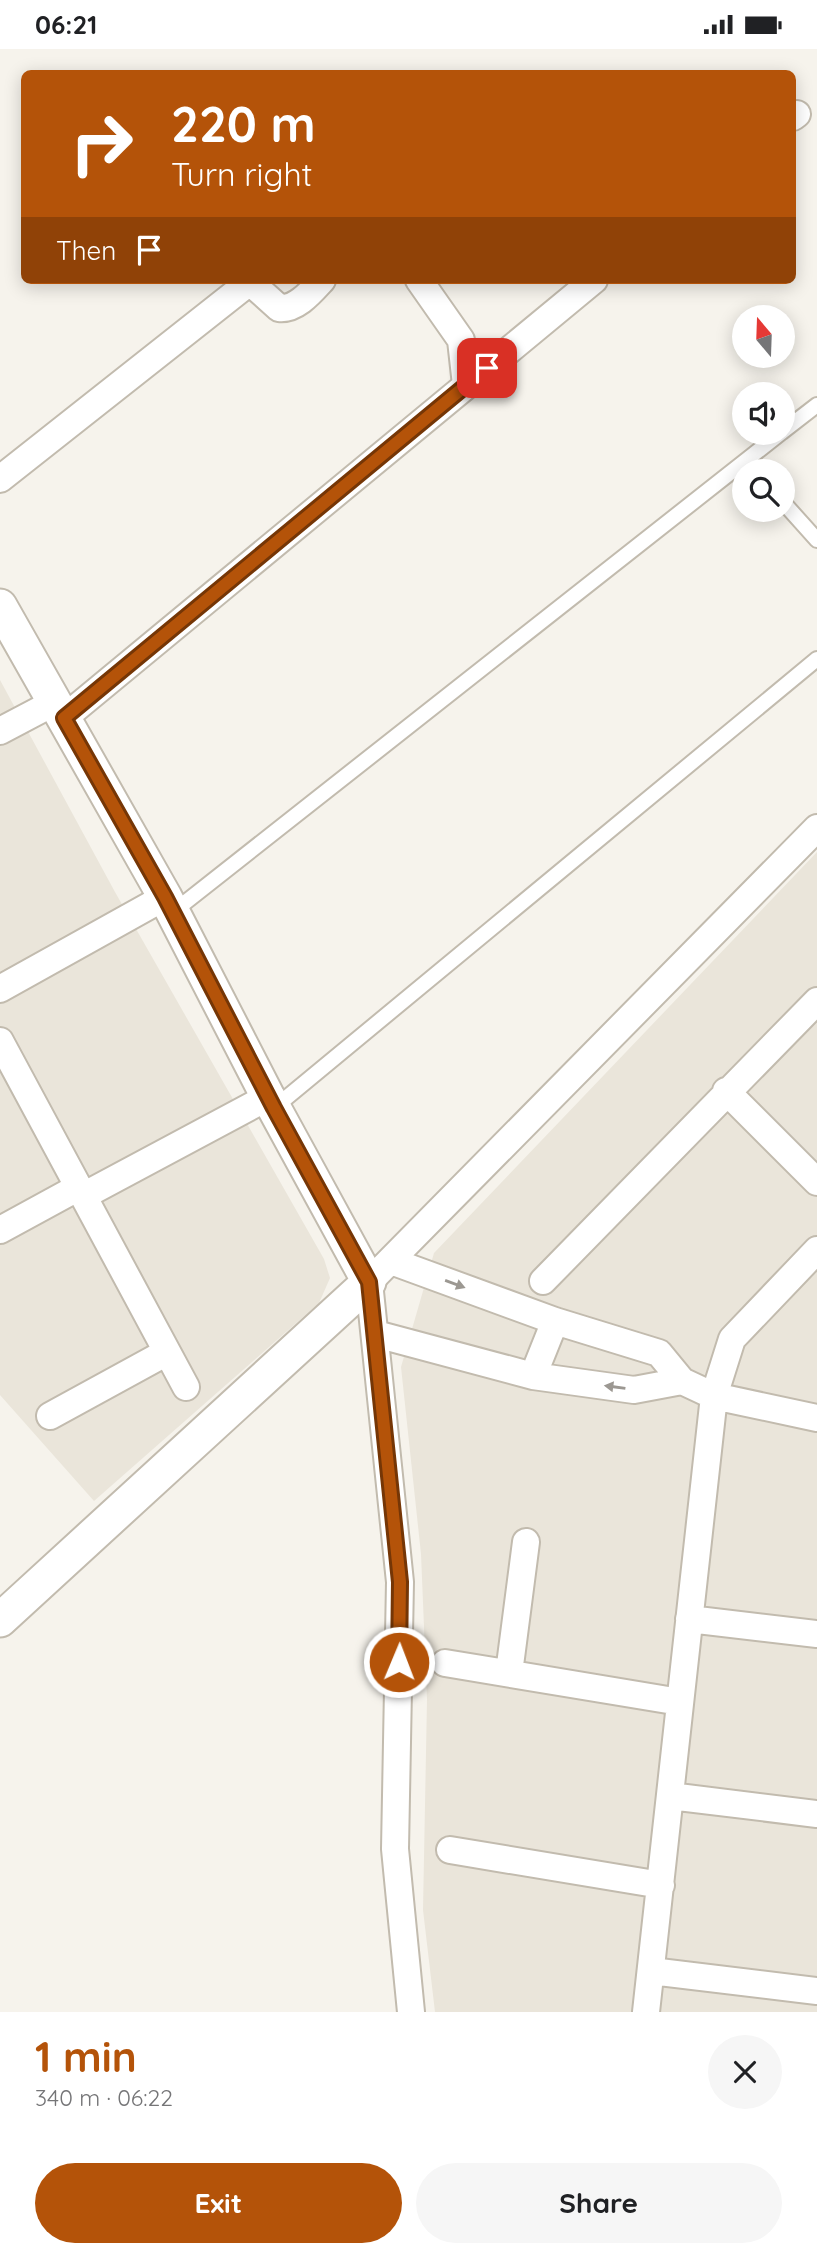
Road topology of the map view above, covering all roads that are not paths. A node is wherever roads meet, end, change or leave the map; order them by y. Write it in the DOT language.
graph roads {
  1 [pos="247,284"];
  2 [pos="254,284"];
  3 [pos="318,284"];
  4 [pos="422,284"];
  5 [pos="589,284"];
  6 [pos="466,386"];
  7 [pos="817,405"];
  8 [pos="795,422"];
  9 [pos="770,445"];
  10 [pos="757,459"];
  11 [pos="0,479"];
  12 [pos="732,480"];
  13 [pos="795,515"];
  14 [pos="817,540"];
  15 [pos="0,606"];
  16 [pos="817,659"];
  17 [pos="60,710"];
  18 [pos="0,731"];
  19 [pos="817,828"];
  20 [pos="169,904"];
  21 [pos="0,989"];
  22 [pos="817,1001"];
  23 [pos="0,1041"];
  24 [pos="726,1091"];
  25 [pos="271,1103"];
  26 [pos="817,1182"];
  27 [pos="81,1191"];
  28 [pos="0,1230"];
  29 [pos="817,1250"];
  30 [pos="380,1271"];
  31 [pos="543,1281"];
  32 [pos="555,1321"];
  33 [pos="376,1334"];
  34 [pos="167,1352"];
  35 [pos="533,1376"];
  36 [pos="682,1381"];
  37 [pos="186,1387"];
  38 [pos="714,1396"];
  39 [pos="50,1416"];
  40 [pos="817,1418"];
  41 [pos="526,1542"];
  42 [pos="689,1619"];
  43 [pos="0,1620"];
  44 [pos="817,1634"];
  45 [pos="445,1663"];
  46 [pos="509,1673"];
  47 [pos="680,1702"];
  48 [pos="670,1796"];
  49 [pos="817,1814"];
  50 [pos="450,1850"];
  51 [pos="660,1885"];
  52 [pos="651,1971"];
  53 [pos="817,1991"];
  54 [pos="411,2012"];
  55 [pos="646,2012"];
  1 -- 11 [label="street"];
  2 -- 3 [label="street"];
  4 -- 6 [label="street"];
  5 -- 6 [label="street"];
  6 -- 17 [label="street"];
  7 -- 8 [label="lane"];
  9 -- 10 [label="lane"];
  12 -- 20 [label="lane"];
  13 -- 14 [label="lane"];
  15 -- 17 [label="street"];
  16 -- 25 [label="lane"];
  17 -- 18 [label="street"];
  17 -- 20 [label="street"];
  19 -- 30 [label="street"];
  20 -- 21 [label="street"];
  20 -- 25 [label="street"];
  22 -- 24 [label="street"];
  23 -- 27 [label="street"];
  24 -- 26 [label="street"];
  24 -- 31 [label="street"];
  25 -- 27 [label="street"];
  25 -- 30 [label="street"];
  27 -- 28 [label="street"];
  27 -- 34 [label="street"];
  29 -- 38 [label="street"];
  30 -- 32 [label="street, one-way"];
  30 -- 33 [label="street"];
  30 -- 43 [label="street"];
  32 -- 35 [label="street"];
  32 -- 36 [label="street"];
  33 -- 35 [label="street"];
  33 -- 54 [label="street"];
  34 -- 37 [label="street"];
  34 -- 39 [label="street"];
  36 -- 35 [label="street, one-way"];
  36 -- 38 [label="street"];
  38 -- 40 [label="street"];
  38 -- 42 [label="street"];
  41 -- 46 [label="street"];
  42 -- 44 [label="street"];
  42 -- 47 [label="street"];
  45 -- 46 [label="street"];
  46 -- 47 [label="street"];
  47 -- 48 [label="street"];
  48 -- 49 [label="street"];
  48 -- 51 [label="street"];
  50 -- 51 [label="street"];
  51 -- 52 [label="street"];
  52 -- 53 [label="street"];
  52 -- 55 [label="street"];
}
